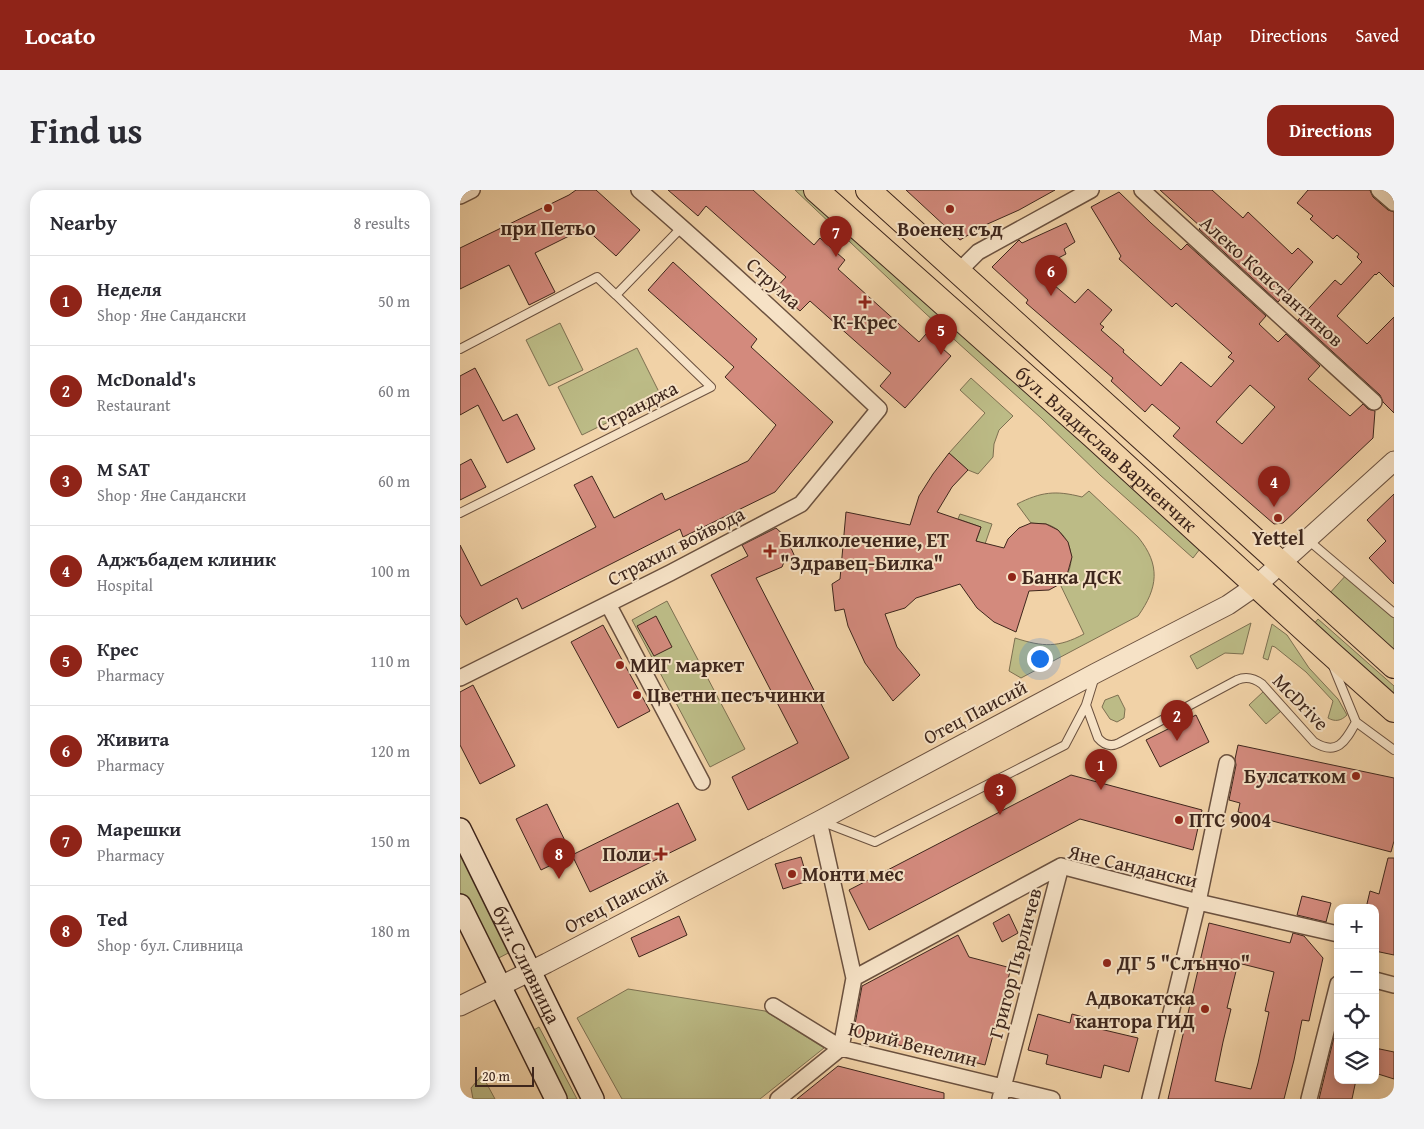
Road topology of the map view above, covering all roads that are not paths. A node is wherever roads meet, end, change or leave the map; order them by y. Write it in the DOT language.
graph roads {
  1 [pos="472,190"];
  2 [pos="639,190"];
  3 [pos="816,190"];
  4 [pos="868,190"];
  5 [pos="1091,190"];
  6 [pos="1142,190"];
  7 [pos="1379,190"];
  8 [pos="460,196"];
  9 [pos="1394,203"];
  10 [pos="682,227"];
  11 [pos="958,272"];
  12 [pos="616,295"];
  13 [pos="460,348"];
  14 [pos="1374,402"];
  15 [pos="879,409"];
  16 [pos="1394,461"];
  17 [pos="460,513"];
  18 [pos="1307,540"];
  19 [pos="1280,563"];
  20 [pos="1256,586"];
  21 [pos="608,604"];
  22 [pos="1394,613"];
  23 [pos="1328,651"];
  24 [pos="1394,666"];
  25 [pos="1096,673"];
  26 [pos="460,678"];
  27 [pos="1086,705"];
  28 [pos="1394,710"];
  29 [pos="1356,722"];
  30 [pos="1394,750"];
  31 [pos="1227,763"];
  32 [pos="702,782"];
  33 [pos="819,821"];
  34 [pos="460,829"];
  35 [pos="1061,866"];
  36 [pos="1198,902"];
  37 [pos="460,905"];
  38 [pos="1334,933"];
  39 [pos="530,972"];
  40 [pos="854,978"];
  41 [pos="1379,981"];
  42 [pos="1394,984"];
  43 [pos="501,986"];
  44 [pos="1335,994"];
  45 [pos="460,1006"];
  46 [pos="773,1006"];
  47 [pos="841,1048"];
  48 [pos="1001,1093"];
  49 [pos="556,1099"];
  50 [pos="593,1099"];
  51 [pos="778,1099"];
  52 [pos="1052,1099"];
  53 [pos="1150,1099"];
  54 [pos="1309,1099"];
  1 -- 8 [label="street"];
  2 -- 10 [label="street, Струма"];
  3 -- 20 [label="main road, бул. Владислав Варненчик"];
  4 -- 11 [label="main road, бул. Владислав Варненчик"];
  5 -- 11 [label="street"];
  6 -- 14 [label="street, Алеко Константинов"];
  7 -- 9 [label="street"];
  10 -- 12 [label="lane"];
  10 -- 15 [label="street, Струма"];
  11 -- 19 [label="main road, бул. Владислав Варненчик"];
  12 -- 13 [label="lane, Странджа"];
  12 -- 17 [label="lane, Странджа"];
  15 -- 21 [label="street, Страхил войвода"];
  16 -- 18 [label="street, Отец Паисий"];
  18 -- 19 [label="street, Отец Паисий"];
  18 -- 22 [label="lane"];
  19 -- 20 [label="street, Отец Паисий"];
  19 -- 24 [label="main road, бул. Владислав Варненчик"];
  20 -- 23 [label="main road, бул. Владислав Варненчик"];
  20 -- 25 [label="street, Отец Паисий"];
  21 -- 26 [label="street, Страхил войвода"];
  21 -- 32 [label="street"];
  23 -- 28 [label="main road, бул. Владислав Варненчик"];
  23 -- 29 [label="lane, McDrive"];
  25 -- 27 [label="lane"];
  25 -- 33 [label="street, Отец Паисий"];
  27 -- 29 [label="lane, McDrive"];
  27 -- 33 [label="lane"];
  29 -- 30 [label="lane"];
  31 -- 36 [label="street"];
  33 -- 39 [label="street, Отец Паисий"];
  33 -- 40 [label="street"];
  34 -- 39 [label="main road, бул. Сливница"];
  35 -- 36 [label="street, Яне Сандански"];
  35 -- 40 [label="street, Яне Сандански"];
  35 -- 48 [label="street, Григор Пърличев"];
  36 -- 38 [label="street, Яне Сандански"];
  36 -- 53 [label="street"];
  37 -- 43 [label="main road, бул. Сливница"];
  39 -- 43 [label="street, Отец Паисий"];
  39 -- 50 [label="main road, бул. Сливница"];
  40 -- 47 [label="street"];
  41 -- 42 [label="street"];
  43 -- 45 [label="street, Отец Паисий"];
  43 -- 49 [label="main road, бул. Сливница"];
  44 -- 54 [label="street"];
  46 -- 47 [label="street, Юрий Венелин"];
  47 -- 48 [label="street, Юрий Венелин"];
  47 -- 51 [label="street"];
  48 -- 52 [label="street, Юрий Венелин"];
}
